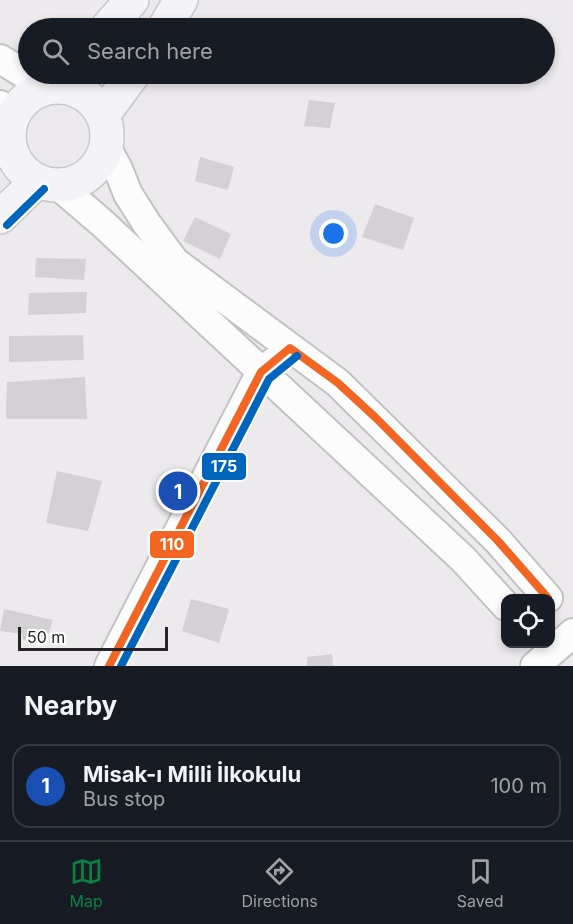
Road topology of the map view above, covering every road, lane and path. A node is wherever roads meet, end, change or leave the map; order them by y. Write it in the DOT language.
graph roads {
  1 [pos="132,0"];
  2 [pos="181,0"];
  3 [pos="116,18"];
  4 [pos="170,18"];
  5 [pos="0,59"];
  6 [pos="18,67"];
  7 [pos="55,84"];
  8 [pos="59,84"];
  9 [pos="126,84"];
  10 [pos="103,115"];
  11 [pos="5,125"];
  12 [pos="106,147"];
  13 [pos="48,183"];
  14 [pos="0,217"];
  15 [pos="290,348"];
  16 [pos="261,372"];
  17 [pos="544,594"];
  18 [pos="501,601"];
  19 [pos="555,607"];
  20 [pos="573,627"];
  21 [pos="573,633"];
  22 [pos="547,657"];
  23 [pos="109,666"];
  1 -- 3 [label="main road"];
  2 -- 4 [label="main road"];
  5 -- 6 [label="street"];
  7 -- 11 [label="main road"];
  8 -- 10 [label="main road"];
  9 -- 10 [label="main road"];
  10 -- 12 [label="main road"];
  11 -- 13 [label="main road"];
  12 -- 13 [label="main road"];
  12 -- 15 [label="street"];
  13 -- 14 [label="main road"];
  13 -- 16 [label="street"];
  15 -- 16 [label="street"];
  15 -- 17 [label="street"];
  16 -- 18 [label="street"];
  16 -- 23 [label="street"];
  19 -- 20 [label="street"];
  21 -- 22 [label="street"];
}
